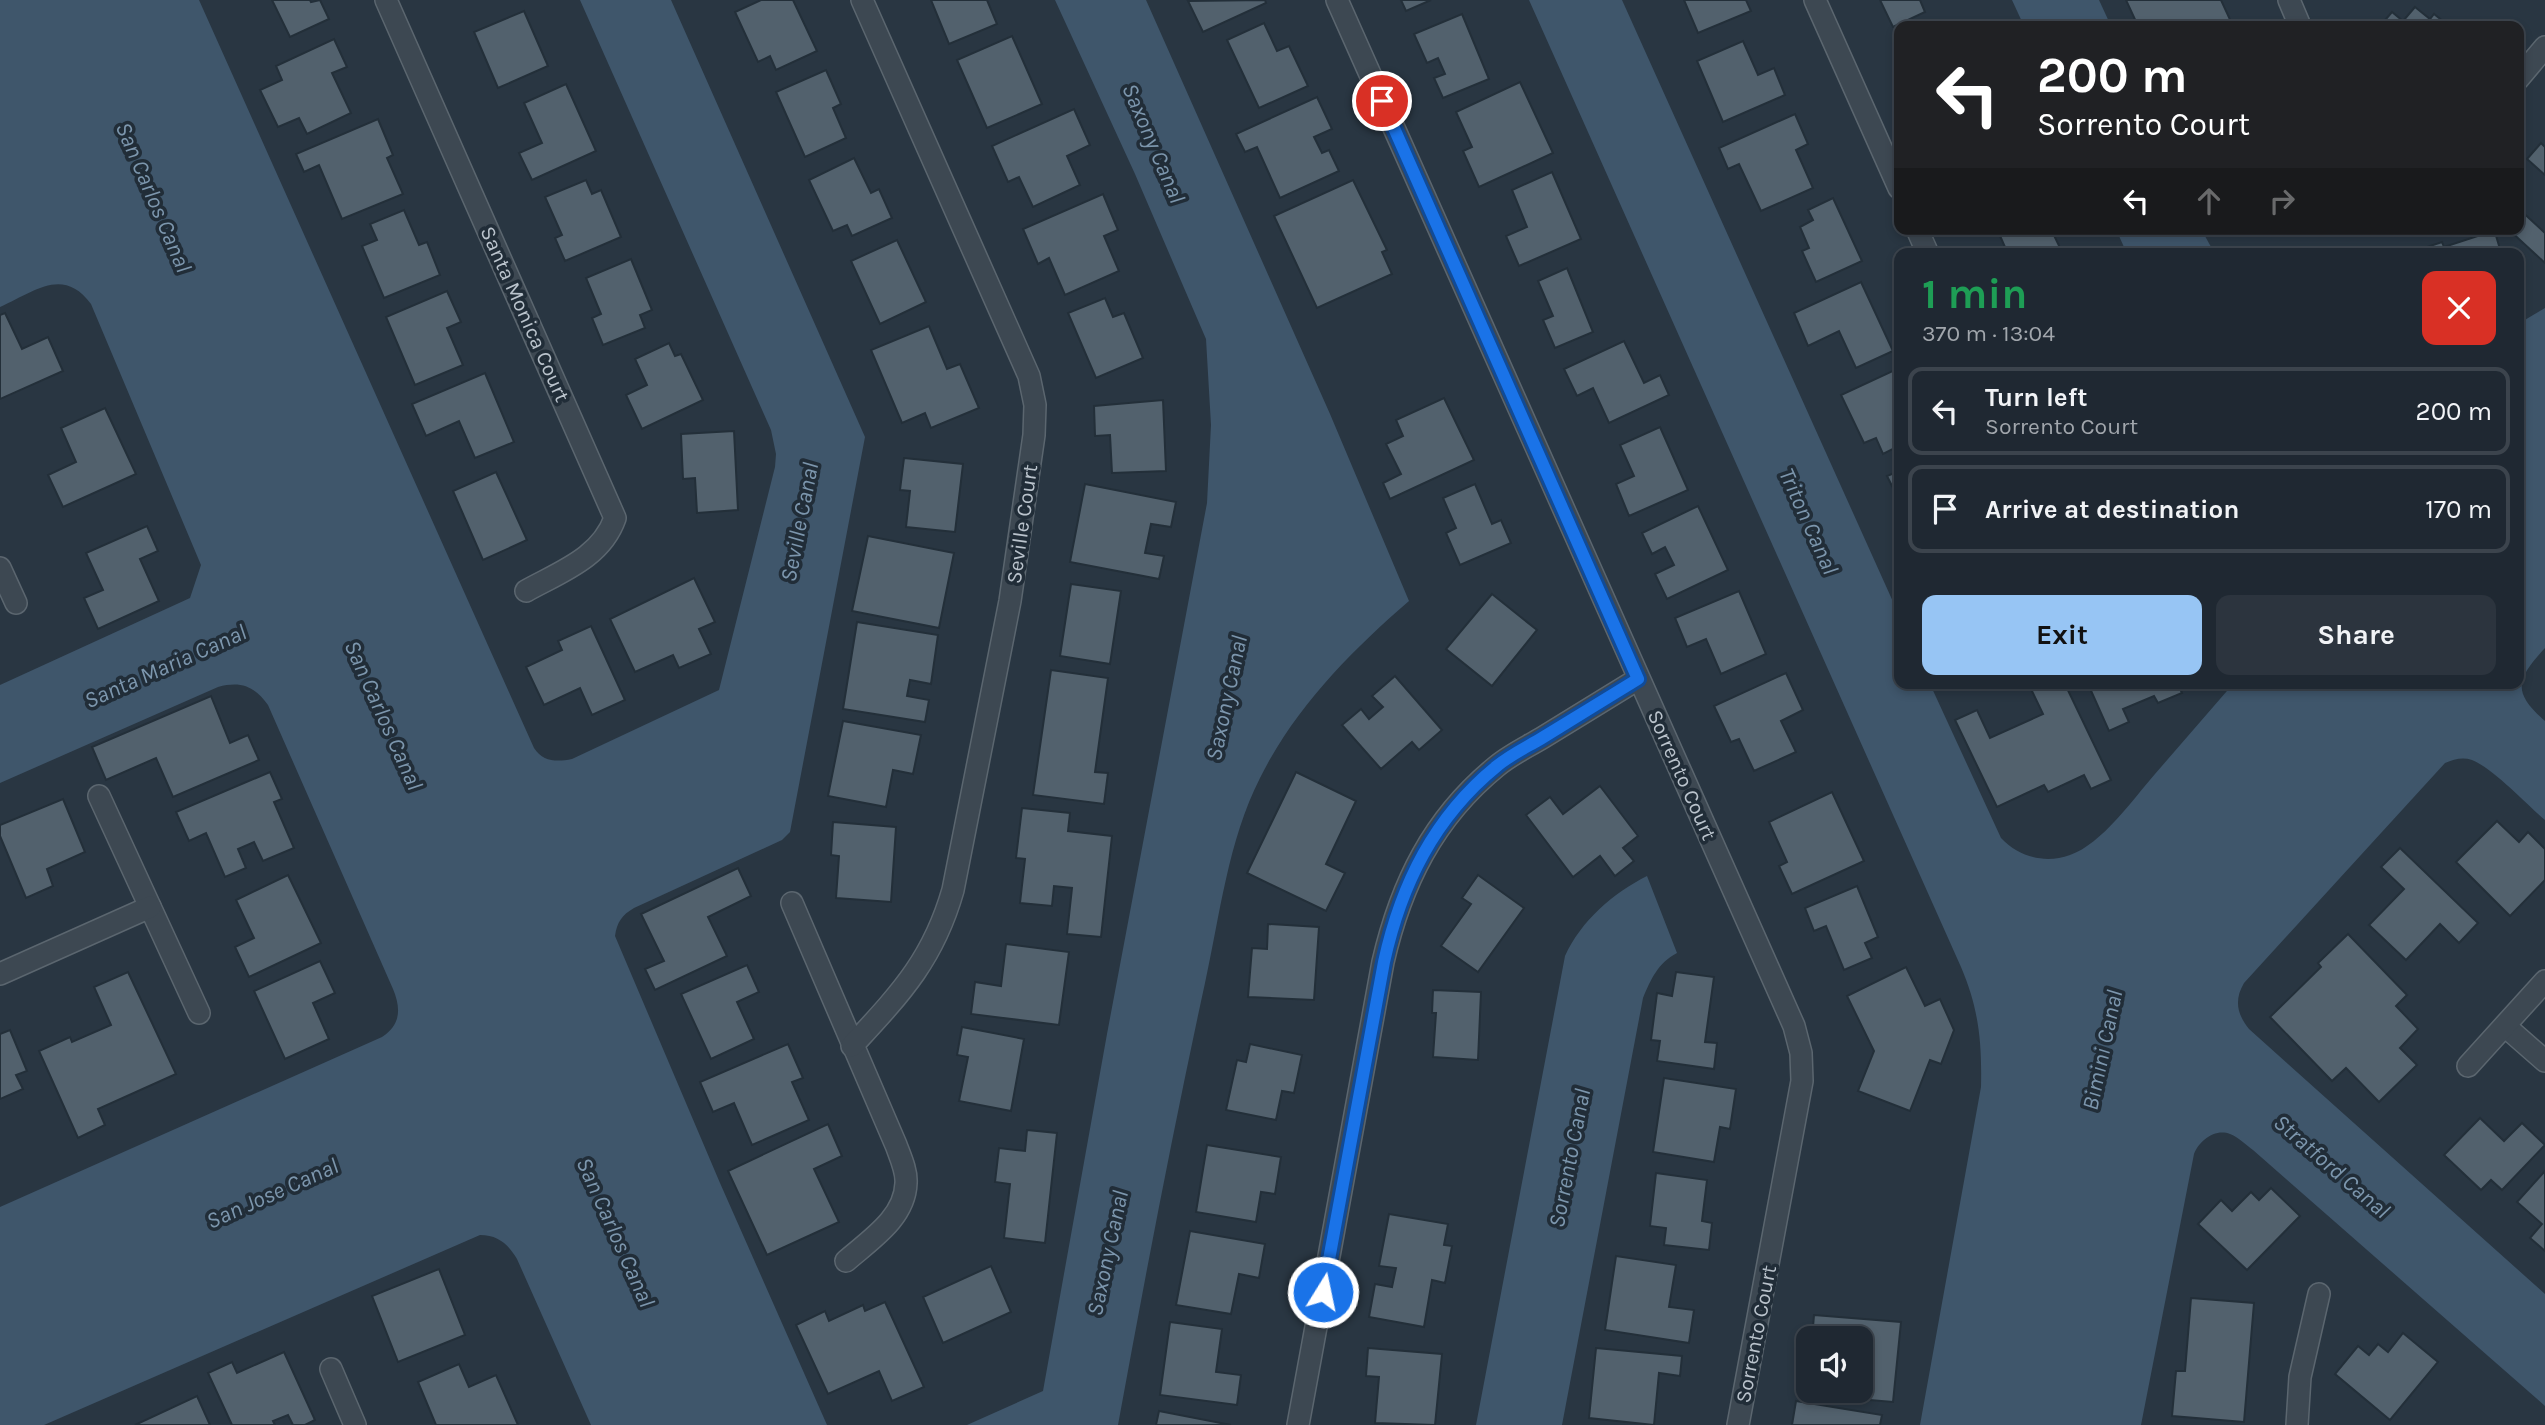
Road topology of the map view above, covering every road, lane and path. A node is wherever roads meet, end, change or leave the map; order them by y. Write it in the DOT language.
graph roads {
  1 [pos="386,0"];
  2 [pos="862,0"];
  3 [pos="1337,0"];
  4 [pos="1815,0"];
  5 [pos="2289,0"];
  6 [pos="2298,21"];
  7 [pos="2545,47"];
  8 [pos="2524,72"];
  9 [pos="1894,177"];
  10 [pos="0,568"];
  11 [pos="526,591"];
  12 [pos="16,603"];
  13 [pos="1638,679"];
  14 [pos="99,796"];
  15 [pos="792,903"];
  16 [pos="150,908"];
  17 [pos="0,974"];
  18 [pos="2545,981"];
  19 [pos="199,1013"];
  20 [pos="2505,1026"];
  21 [pos="852,1046"];
  22 [pos="2545,1061"];
  23 [pos="2468,1066"];
  24 [pos="846,1261"];
  25 [pos="2319,1294"];
  26 [pos="331,1369"];
  27 [pos="355,1425"];
  28 [pos="1298,1425"];
  29 [pos="1738,1425"];
  30 [pos="2297,1425"];
  1 -- 11 [label="street, Santa Monica Court"];
  2 -- 21 [label="street, Seville Court"];
  3 -- 13 [label="street, Sorrento Court"];
  4 -- 9 [label="street"];
  5 -- 6 [label="street"];
  7 -- 8 [label="street"];
  10 -- 12 [label="street"];
  13 -- 28 [label="street"];
  13 -- 29 [label="street, Sorrento Court"];
  14 -- 16 [label="street"];
  15 -- 21 [label="street"];
  16 -- 17 [label="street"];
  16 -- 19 [label="street"];
  18 -- 20 [label="street"];
  20 -- 22 [label="street"];
  20 -- 23 [label="street"];
  21 -- 24 [label="street"];
  25 -- 30 [label="street"];
  26 -- 27 [label="street"];
}
